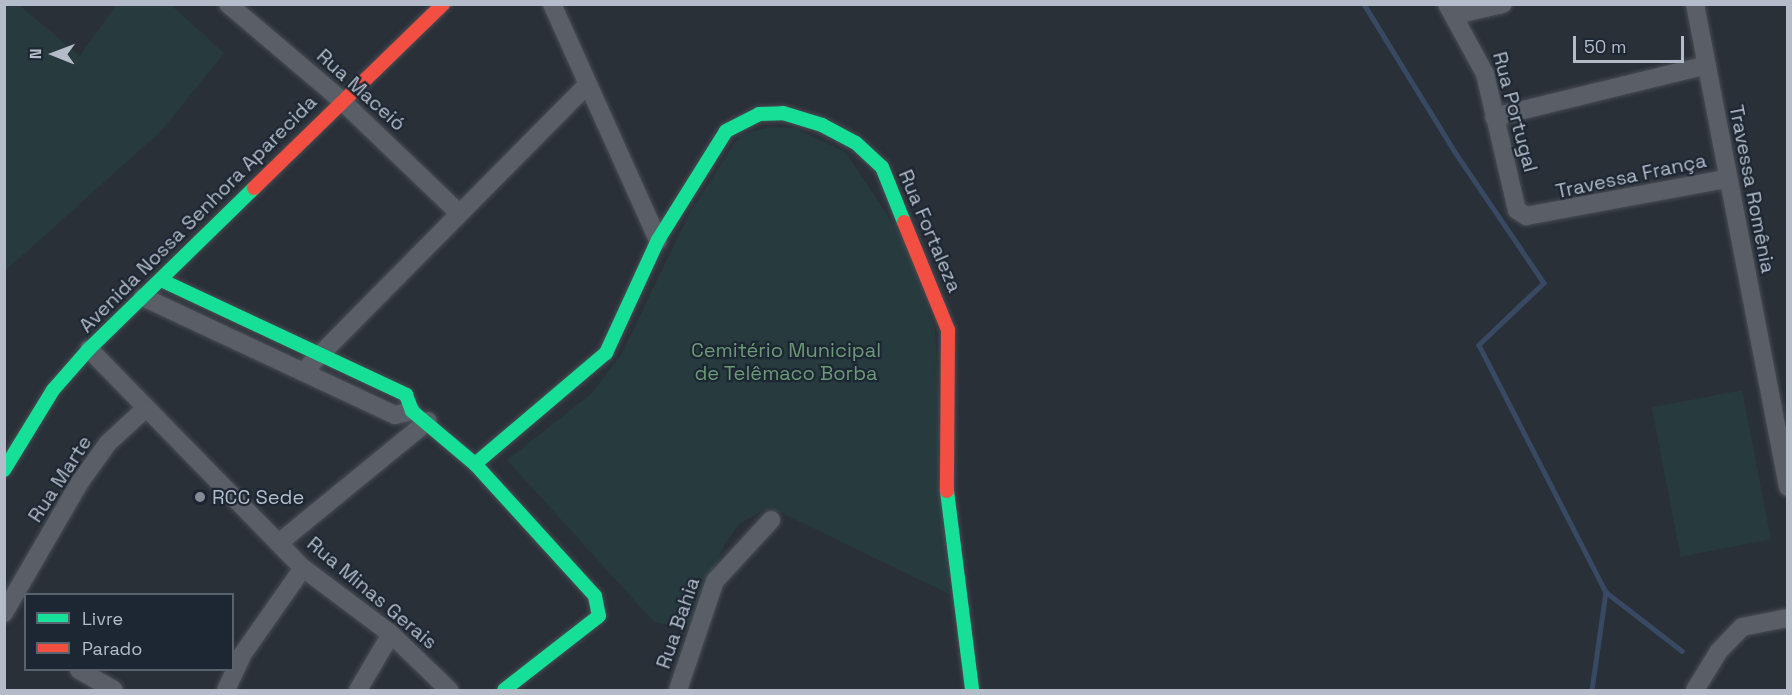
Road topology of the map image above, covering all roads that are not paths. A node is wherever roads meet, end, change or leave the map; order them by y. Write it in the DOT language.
graph roads {
  1 [pos="228,4"];
  2 [pos="443,4"];
  3 [pos="552,4"];
  4 [pos="1503,4"];
  5 [pos="1695,4"];
  6 [pos="1451,10"];
  7 [pos="1707,65"];
  8 [pos="586,87"];
  9 [pos="341,100"];
  10 [pos="1494,117"];
  11 [pos="1726,179"];
  12 [pos="459,213"];
  13 [pos="1544,216"];
  14 [pos="658,240"];
  15 [pos="160,280"];
  16 [pos="143,297"];
  17 [pos="89,349"];
  18 [pos="321,352"];
  19 [pos="305,370"];
  20 [pos="145,408"];
  21 [pos="412,411"];
  22 [pos="428,421"];
  23 [pos="475,464"];
  24 [pos="4,470"];
  25 [pos="1788,487"];
  26 [pos="771,520"];
  27 [pos="280,542"];
  28 [pos="303,568"];
  29 [pos="4,613"];
  30 [pos="1788,618"];
  31 [pos="391,634"];
  32 [pos="82,671"];
  33 [pos="114,690"];
  34 [pos="226,690"];
  35 [pos="358,690"];
  36 [pos="449,690"];
  37 [pos="504,690"];
  38 [pos="678,690"];
  39 [pos="972,690"];
  40 [pos="1695,690"];
  1 -- 9 [label="street, Rua Maceió"];
  2 -- 9 [label="street, Avenida Nossa Senhora Aparecida"];
  3 -- 8 [label="street"];
  4 -- 6 [label="street"];
  5 -- 7 [label="street, Travessa Romênia"];
  6 -- 10 [label="street, Rua Portugal"];
  7 -- 10 [label="street"];
  7 -- 11 [label="street, Travessa Romênia"];
  8 -- 12 [label="street"];
  8 -- 14 [label="street"];
  9 -- 12 [label="street, Rua Maceió"];
  9 -- 15 [label="street, Avenida Nossa Senhora Aparecida"];
  10 -- 13 [label="street, Rua Portugal"];
  11 -- 13 [label="street, Travessa França"];
  11 -- 25 [label="street, Travessa Romênia"];
  12 -- 18 [label="street"];
  14 -- 23 [label="street, Rua Fortaleza"];
  14 -- 39 [label="street, Rua Fortaleza"];
  15 -- 16 [label="street, Avenida Nossa Senhora Aparecida"];
  15 -- 18 [label="street"];
  16 -- 17 [label="street, Avenida Nossa Senhora Aparecida"];
  16 -- 19 [label="street"];
  17 -- 20 [label="street, Rua Minas Gerais"];
  17 -- 24 [label="street, Avenida Nossa Senhora Aparecida"];
  18 -- 19 [label="street"];
  18 -- 21 [label="street"];
  19 -- 21 [label="street"];
  20 -- 27 [label="street, Rua Minas Gerais"];
  20 -- 29 [label="street, Rua Marte"];
  21 -- 22 [label="street"];
  22 -- 23 [label="street"];
  22 -- 27 [label="street"];
  23 -- 37 [label="street"];
  26 -- 38 [label="street, Rua Bahia"];
  27 -- 28 [label="street, Rua Minas Gerais"];
  28 -- 31 [label="street, Rua Minas Gerais"];
  28 -- 34 [label="street"];
  30 -- 40 [label="street"];
  31 -- 35 [label="street"];
  31 -- 36 [label="street, Rua Minas Gerais"];
  32 -- 33 [label="street"];
}
